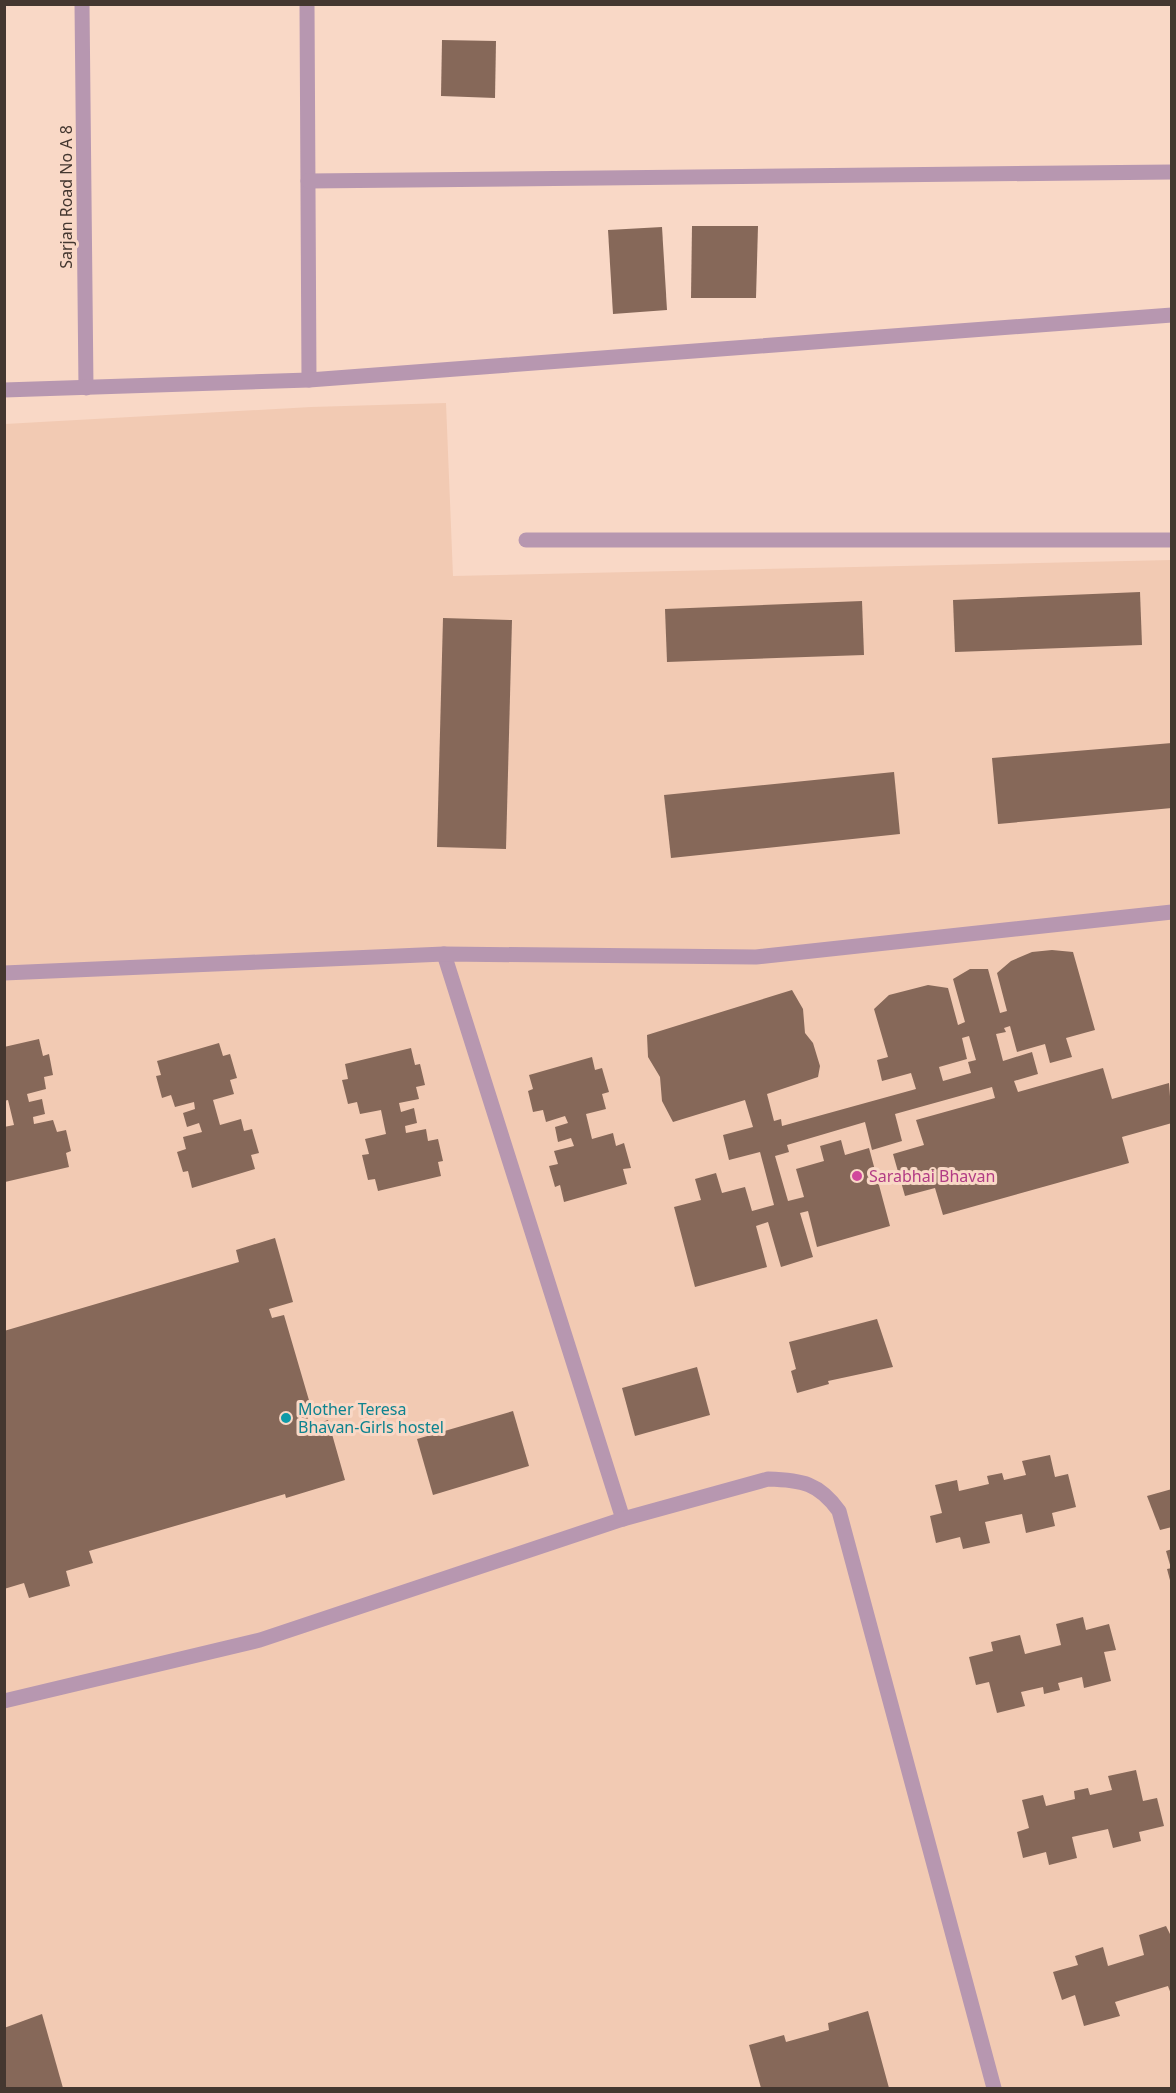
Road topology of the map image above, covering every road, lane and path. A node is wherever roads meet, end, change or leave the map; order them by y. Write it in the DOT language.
graph roads {
  1 [pos="82,4"];
  2 [pos="308,4"];
  3 [pos="1172,172"];
  4 [pos="308,181"];
  5 [pos="1172,315"];
  6 [pos="309,380"];
  7 [pos="86,388"];
  8 [pos="4,390"];
  9 [pos="526,540"];
  10 [pos="1172,540"];
  11 [pos="1172,912"];
  12 [pos="444,954"];
  13 [pos="4,973"];
  14 [pos="623,1519"];
  15 [pos="4,1701"];
  16 [pos="993,2088"];
  1 -- 7 [label="street, Sarjan Road No A 8"];
  2 -- 4 [label="street"];
  3 -- 4 [label="street"];
  4 -- 6 [label="street"];
  5 -- 6 [label="street"];
  6 -- 7 [label="street"];
  7 -- 8 [label="street"];
  9 -- 10 [label="street"];
  11 -- 12 [label="street"];
  12 -- 13 [label="street"];
  12 -- 14 [label="street"];
  14 -- 15 [label="street"];
  14 -- 16 [label="street"];
}
